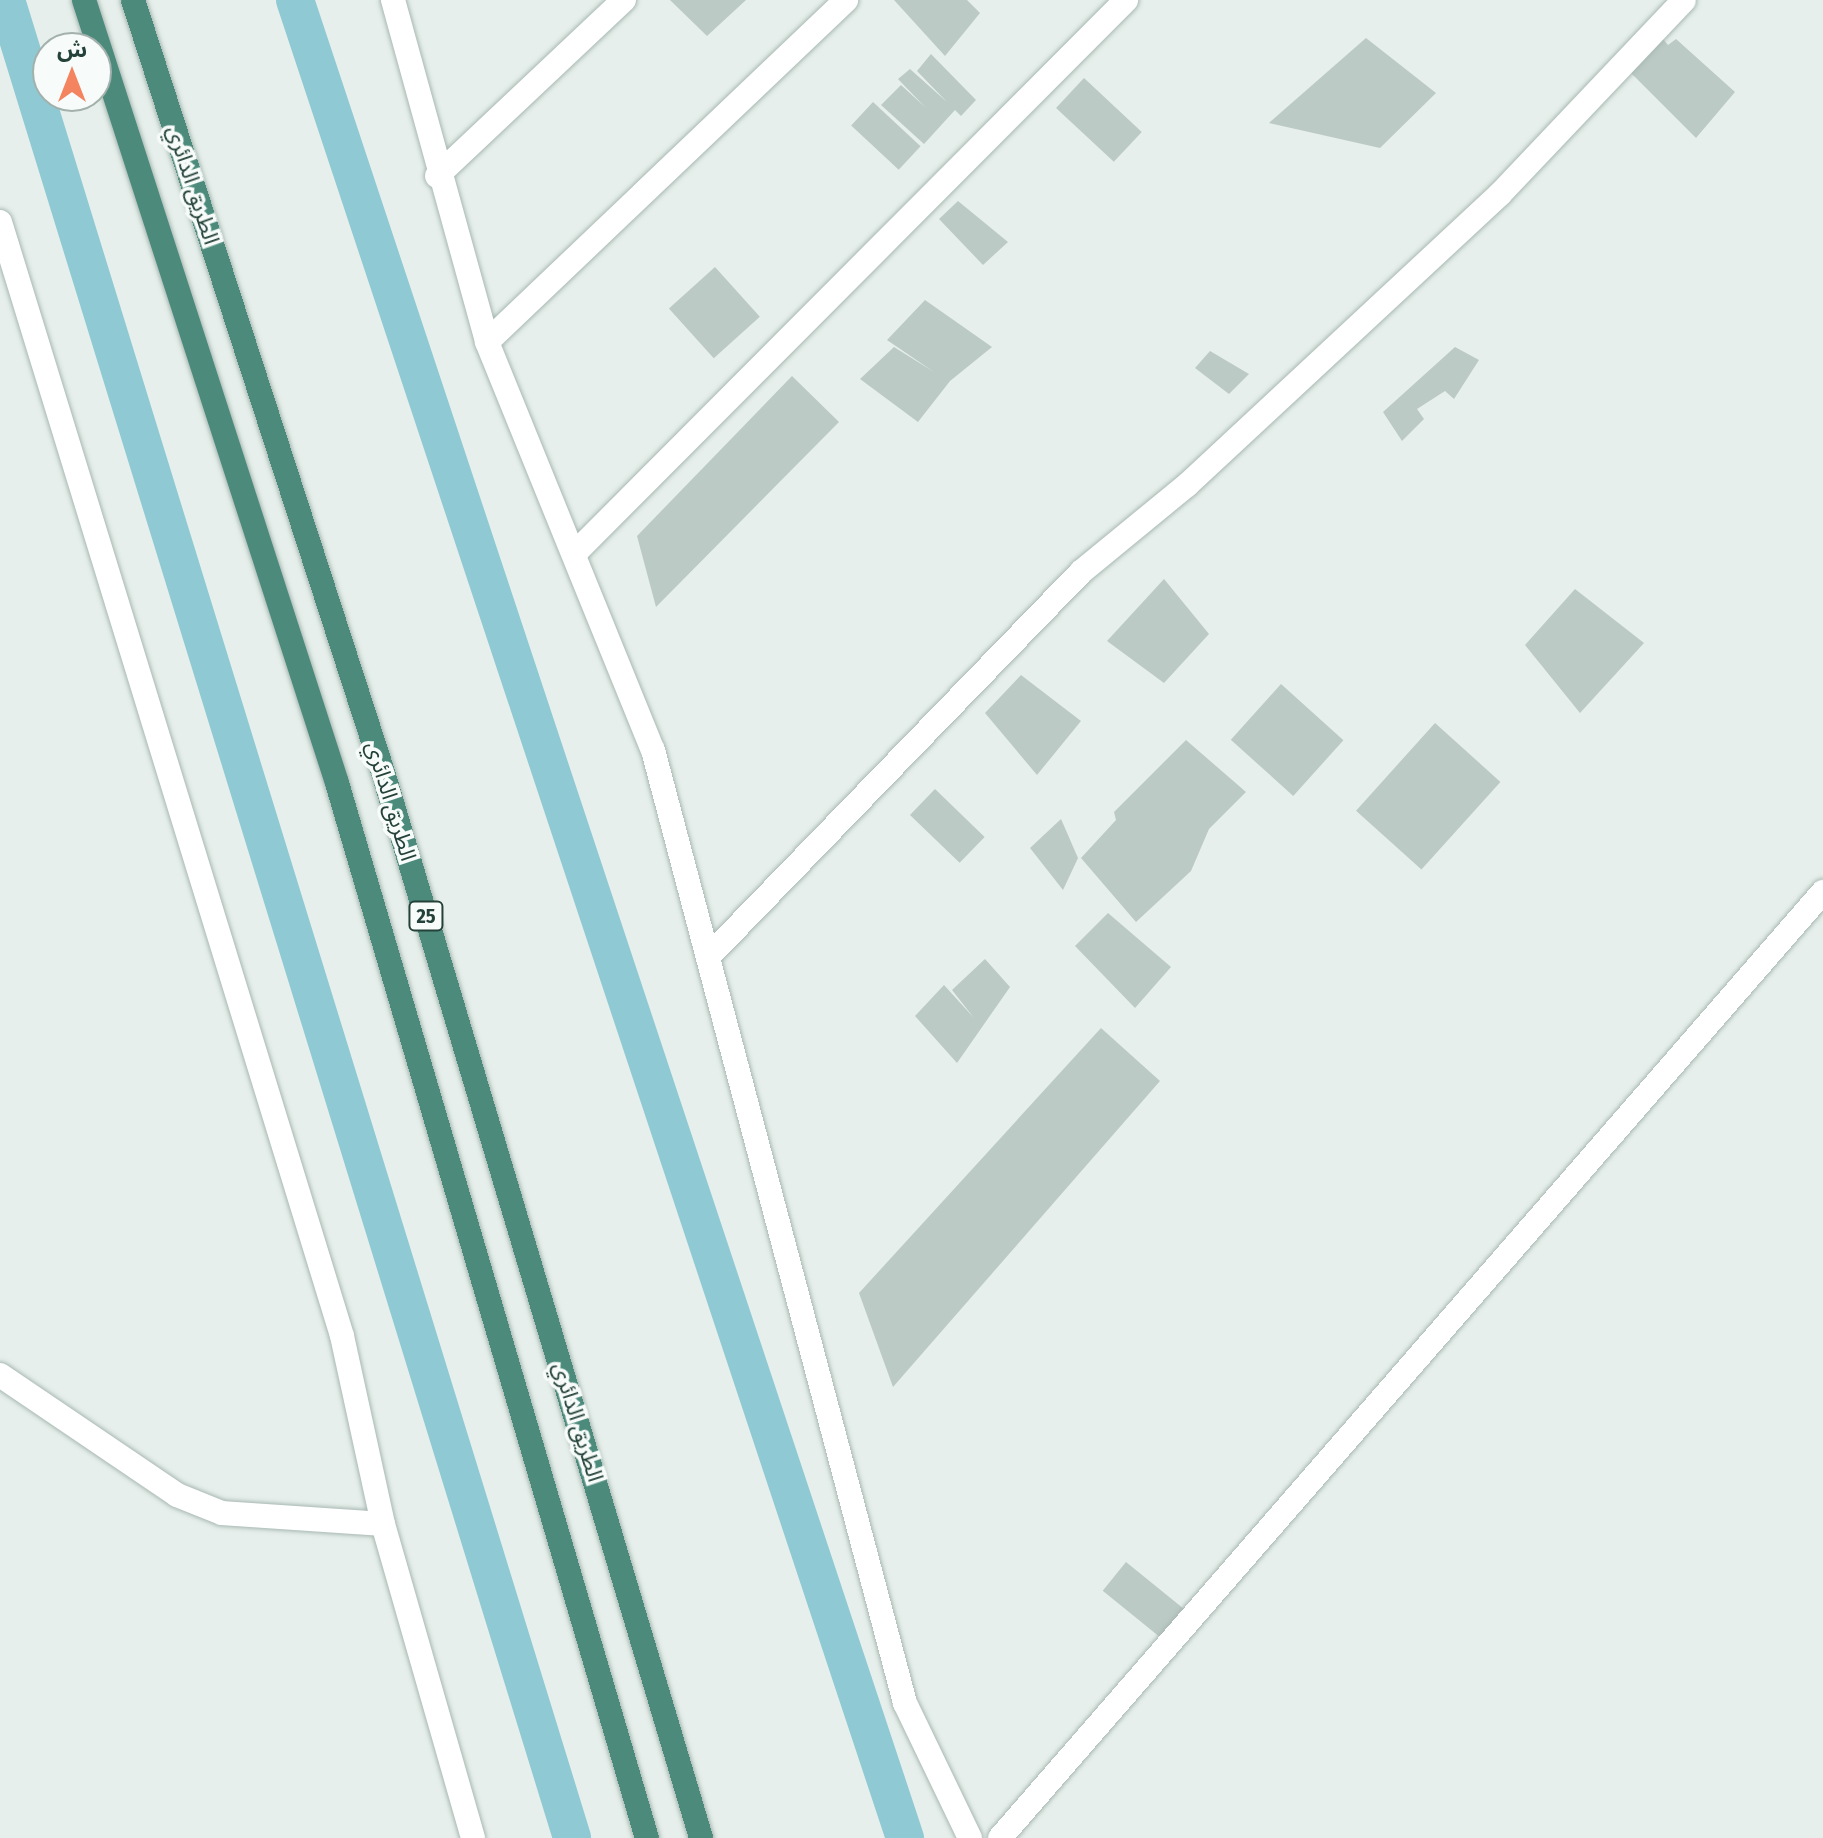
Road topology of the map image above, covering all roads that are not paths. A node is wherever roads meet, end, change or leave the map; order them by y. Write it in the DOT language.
graph roads {
  1 [pos="84,0"];
  2 [pos="133,0"];
  3 [pos="624,0"];
  4 [pos="846,0"];
  5 [pos="1126,0"];
  6 [pos="1684,0"];
  7 [pos="397,2"];
  8 [pos="437,176"];
  9 [pos="0,222"];
  10 [pos="487,342"];
  11 [pos="577,551"];
  12 [pos="1823,892"];
  13 [pos="710,955"];
  14 [pos="0,1375"];
  15 [pos="383,1524"];
  16 [pos="473,1838"];
  17 [pos="647,1838"];
  18 [pos="701,1838"];
  19 [pos="970,1838"];
  20 [pos="1000,1838"];
  1 -- 17 [label="highway, الطريق الدائري / 25"];
  2 -- 18 [label="highway, الطريق الدائري / 25"];
  3 -- 8 [label="street"];
  4 -- 10 [label="street"];
  5 -- 11 [label="street"];
  6 -- 13 [label="street"];
  7 -- 8 [label="street"];
  8 -- 10 [label="street"];
  9 -- 15 [label="street"];
  10 -- 11 [label="street"];
  11 -- 13 [label="street"];
  12 -- 20 [label="street"];
  13 -- 19 [label="street"];
  14 -- 15 [label="street"];
  15 -- 16 [label="street"];
}
